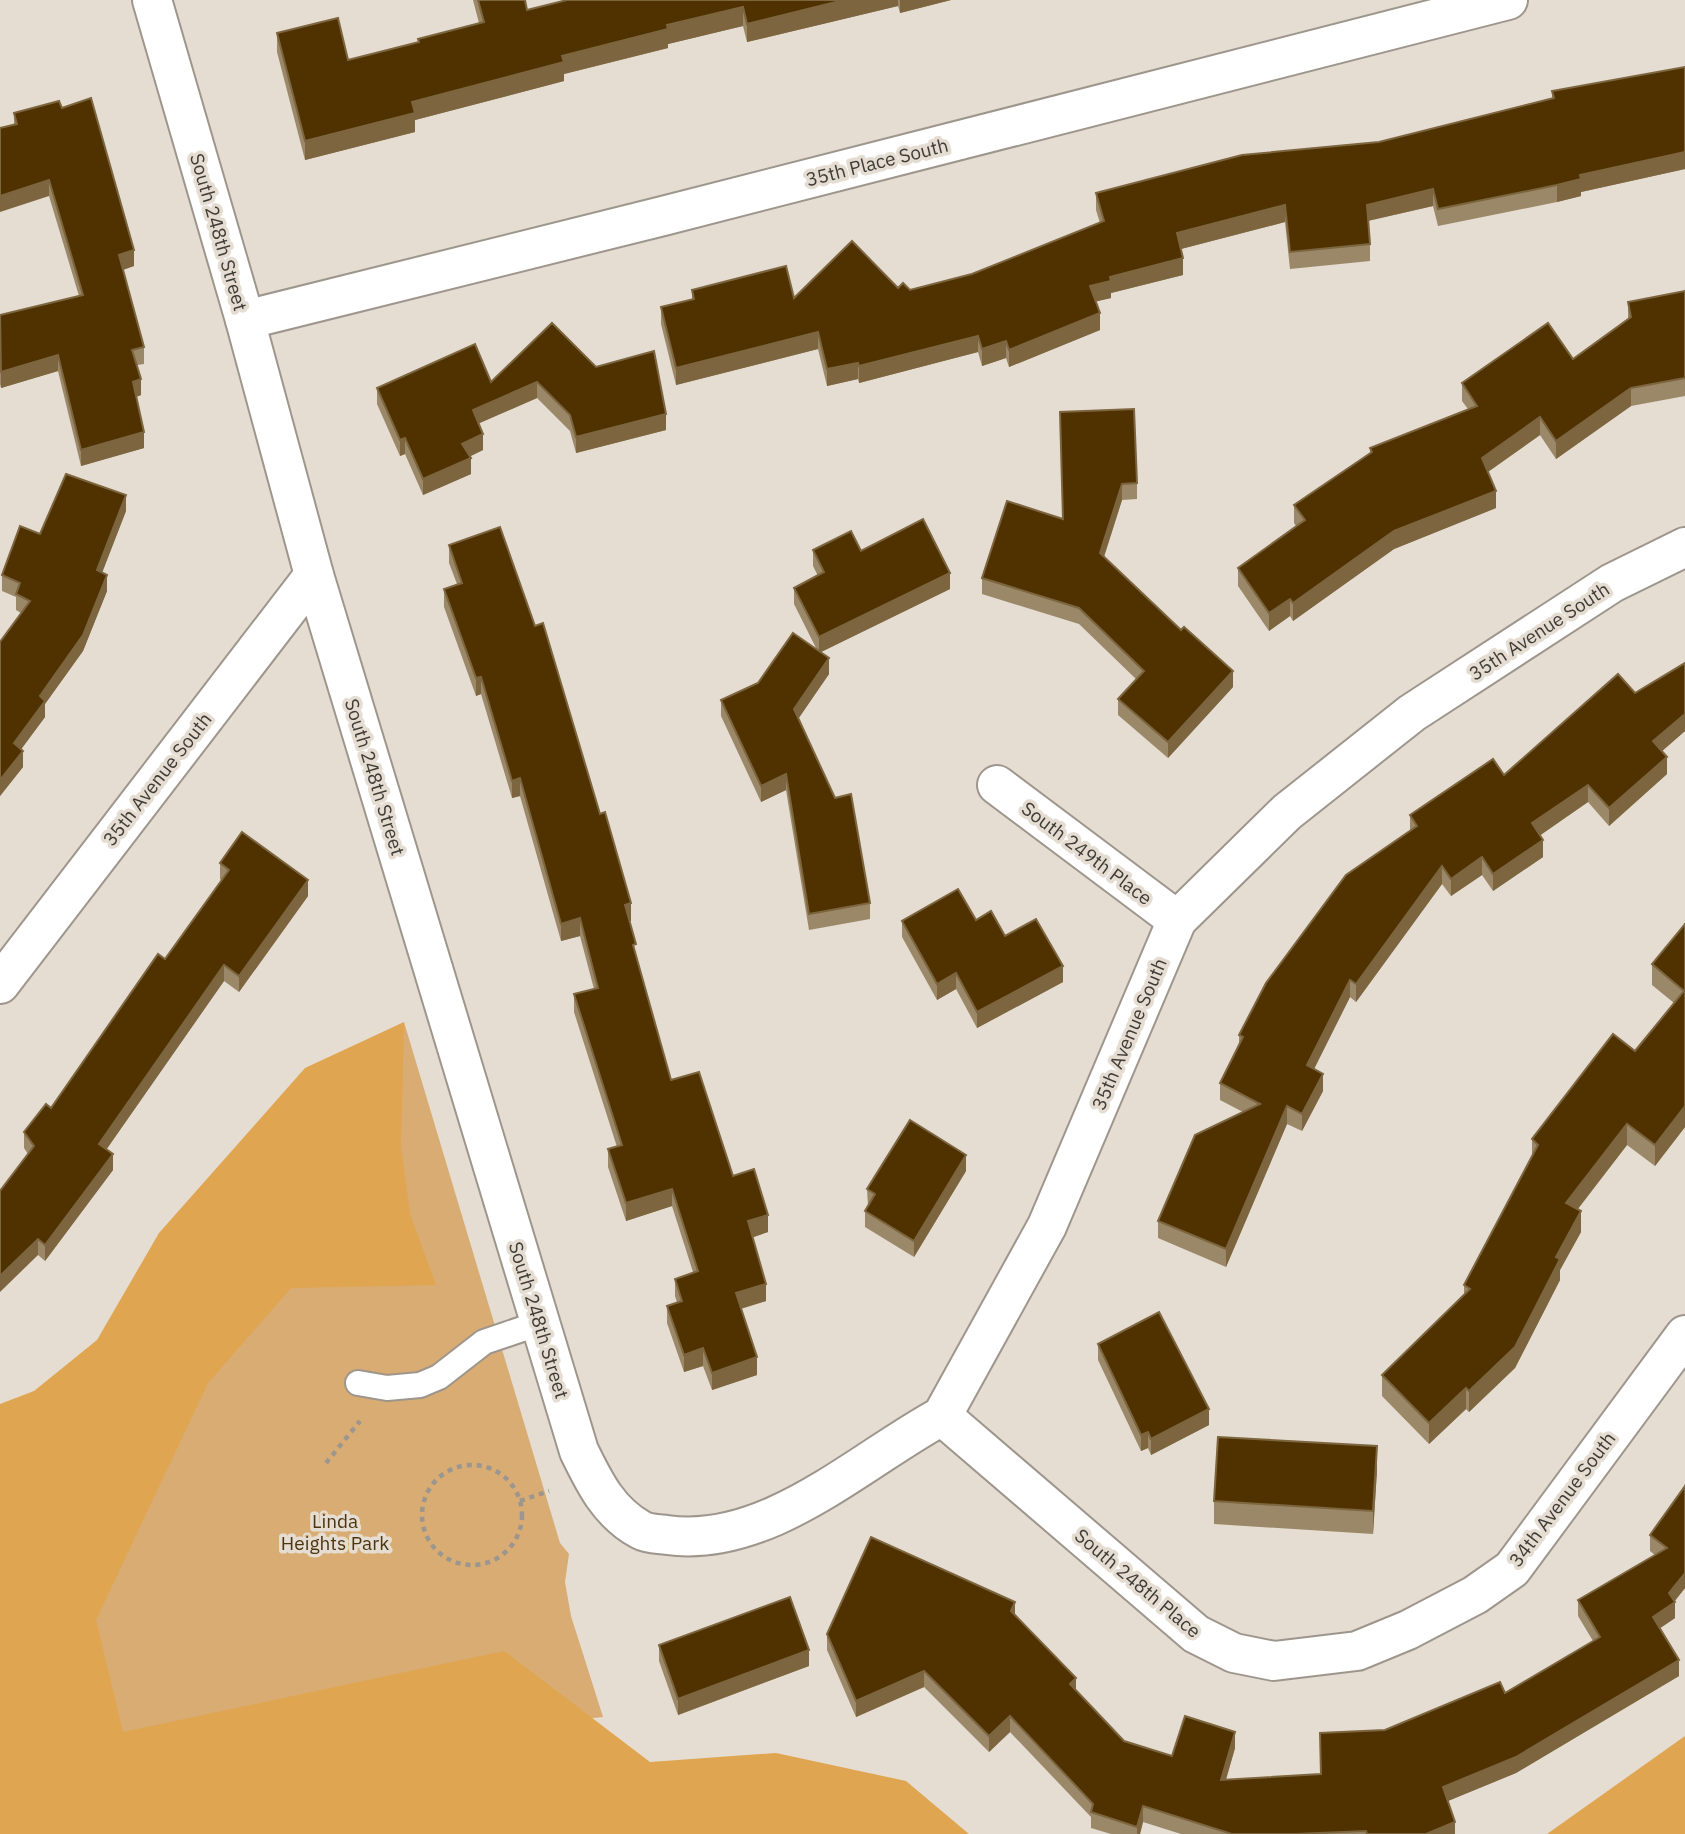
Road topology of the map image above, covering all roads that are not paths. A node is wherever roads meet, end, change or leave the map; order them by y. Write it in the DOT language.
graph roads {
  1 [pos="152,0"];
  2 [pos="1508,0"];
  3 [pos="245,320"];
  4 [pos="1685,547"];
  5 [pos="314,575"];
  6 [pos="997,785"];
  7 [pos="1177,920"];
  8 [pos="0,984"];
  9 [pos="540,1323"];
  10 [pos="1685,1335"];
  11 [pos="358,1383"];
  12 [pos="942,1416"];
  13 [pos="1408,1630"];
  1 -- 3 [label="street, South 248th Street"];
  2 -- 3 [label="street, 35th Place South"];
  3 -- 5 [label="street, South 248th Street"];
  4 -- 7 [label="street, 35th Avenue South"];
  5 -- 8 [label="street, 35th Avenue South"];
  5 -- 9 [label="street, South 248th Street"];
  6 -- 7 [label="street, South 249th Place"];
  7 -- 12 [label="street, 35th Avenue South"];
  9 -- 11 [label="lane"];
  9 -- 12 [label="street, South 248th Street"];
  10 -- 13 [label="street, 34th Avenue South"];
  12 -- 13 [label="street, South 248th Place"];
}
